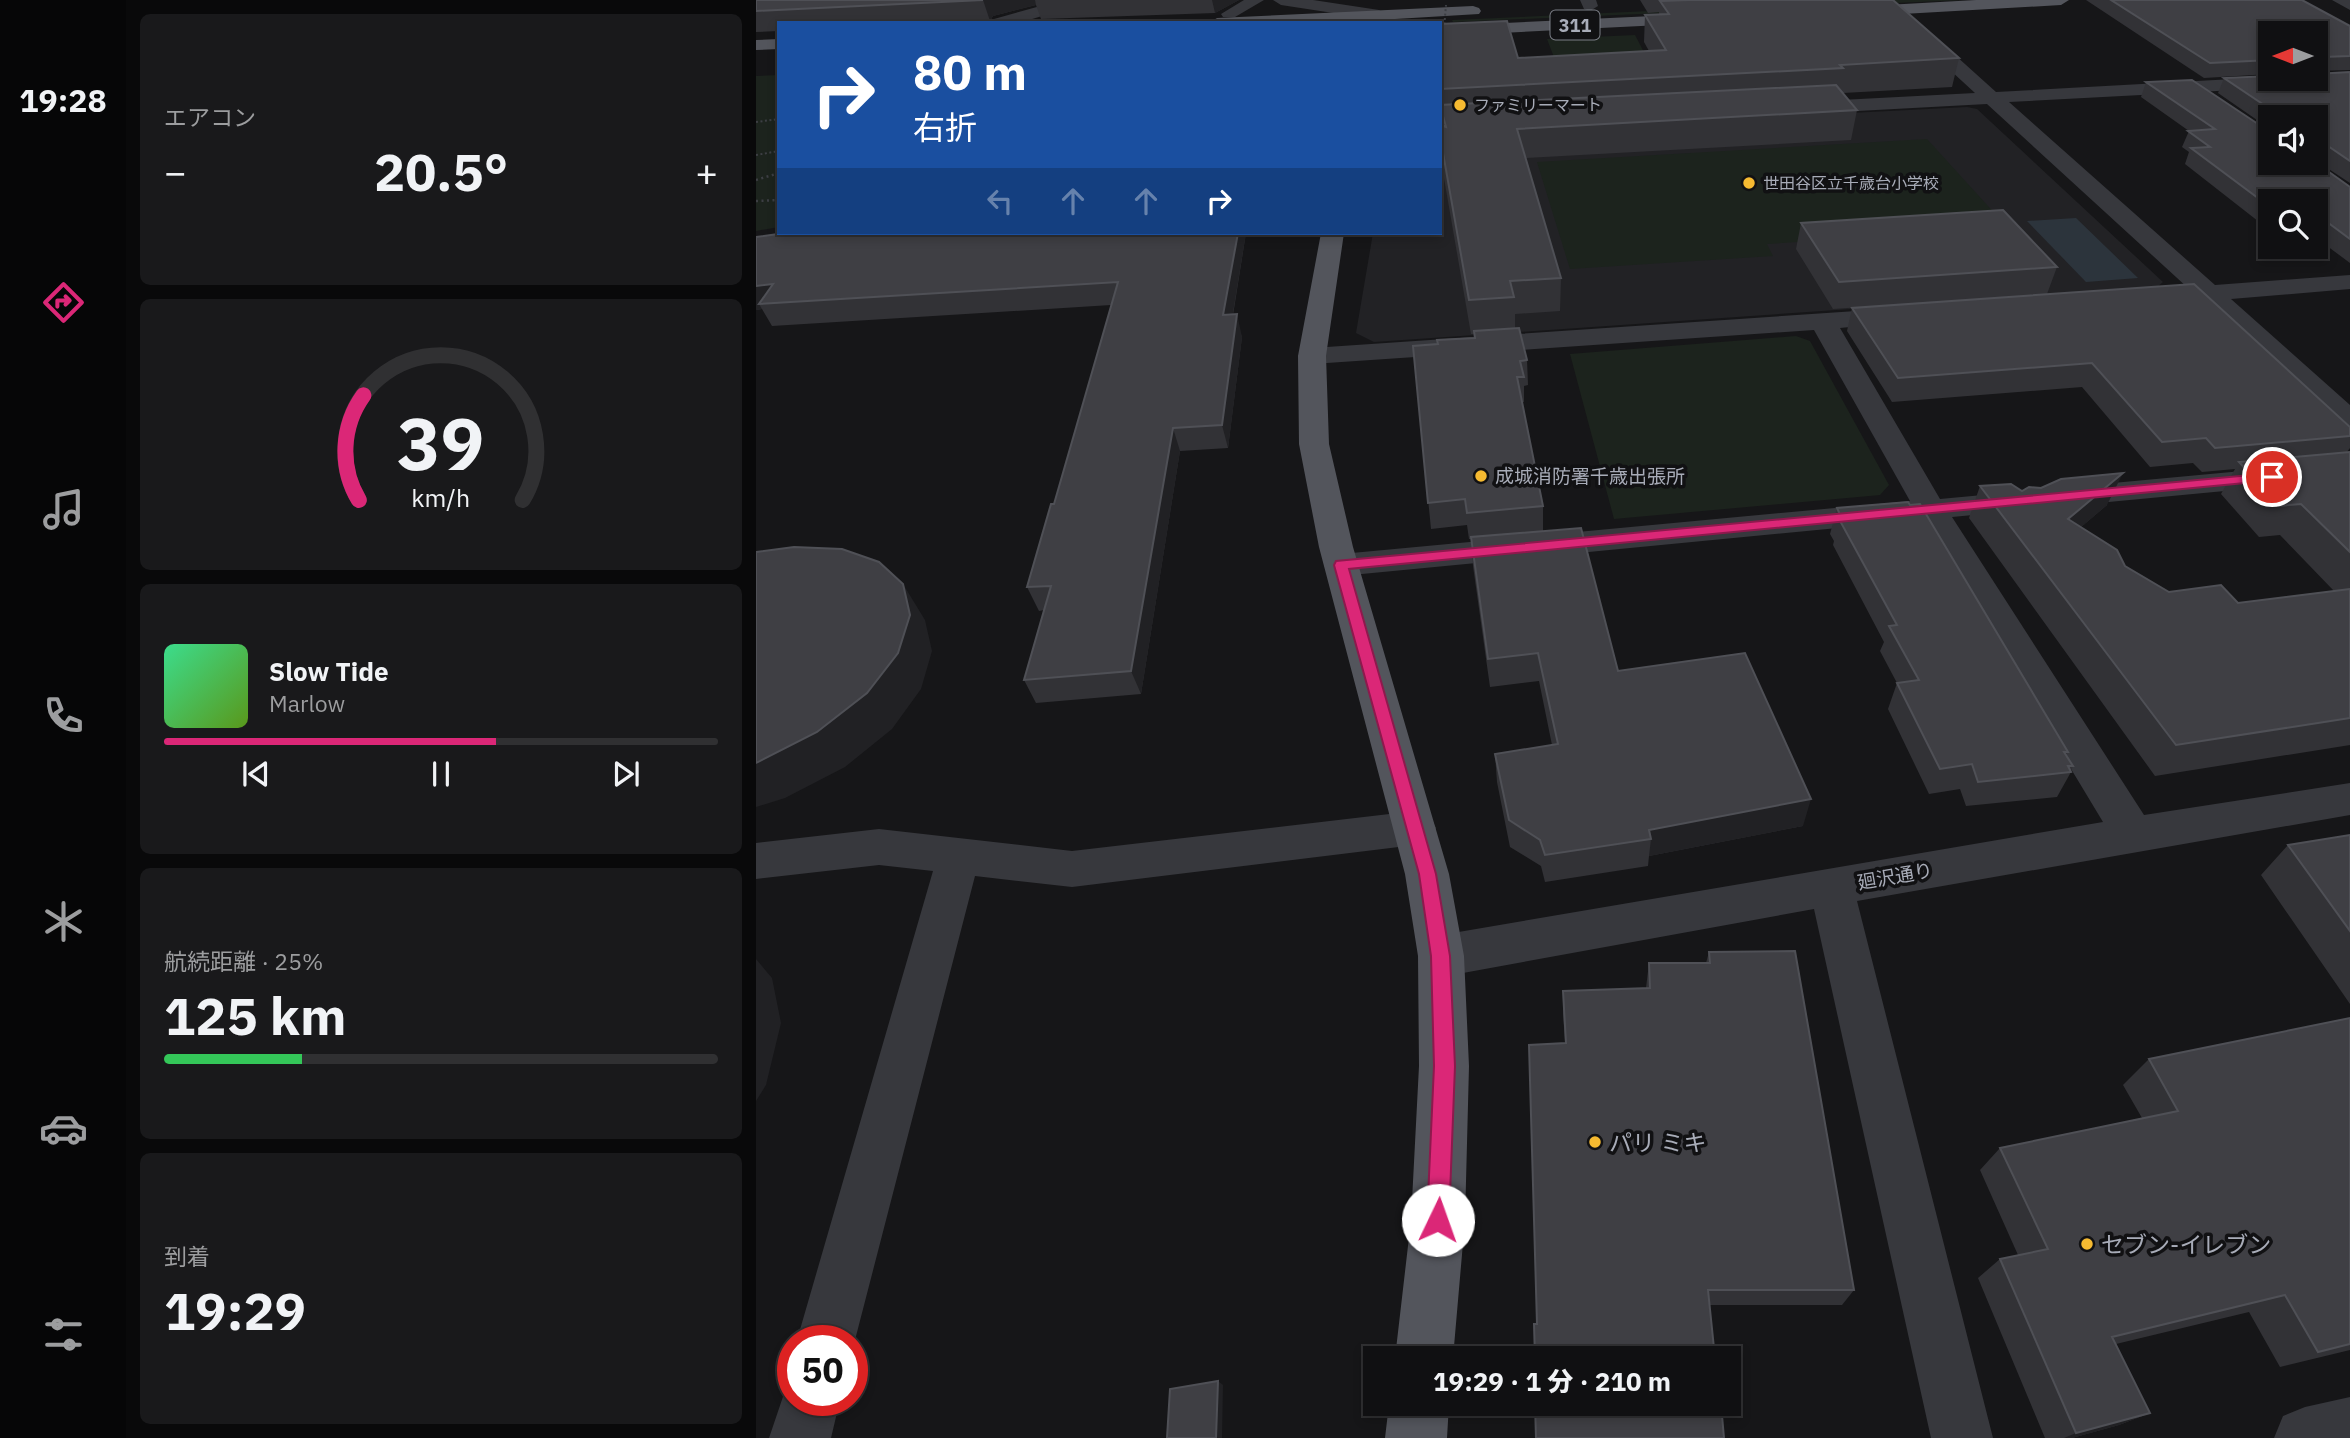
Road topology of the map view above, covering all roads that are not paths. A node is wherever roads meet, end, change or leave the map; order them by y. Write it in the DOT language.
graph roads {
  1 [pos="1079,0"];
  2 [pos="1256,0"];
  3 [pos="1281,0"];
  4 [pos="2061,0"];
  5 [pos="2340,0"];
  6 [pos="2350,5"];
  7 [pos="1496,10"];
  8 [pos="1894,10"];
  9 [pos="1380,13"];
  10 [pos="1829,13"];
  11 [pos="1223,18"];
  12 [pos="1710,19"];
  13 [pos="1007,21"];
  14 [pos="1442,30"];
  15 [pos="777,44"];
  16 [pos="756,45"];
  17 [pos="2350,78"];
  18 [pos="2192,87"];
  19 [pos="1993,98"];
  20 [pos="2214,102"];
  21 [pos="1785,109"];
  22 [pos="1332,235"];
  23 [pos="2350,282"];
  24 [pos="2209,293"];
  25 [pos="2128,300"];
  26 [pos="1920,315"];
  27 [pos="1823,322"];
  28 [pos="1312,356"];
  29 [pos="2350,420"];
  30 [pos="2350,470"];
  31 [pos="1931,510"];
  32 [pos="1341,565"];
  33 [pos="2350,799"];
  34 [pos="1415,828"];
  35 [pos="2133,834"];
  36 [pos="959,855"];
  37 [pos="756,861"];
  38 [pos="1831,887"];
  39 [pos="1441,956"];
  40 [pos="830,1325"];
  41 [pos="1425,1346"];
  42 [pos="806,1416"];
  43 [pos="1418,1416"];
  44 [pos="2350,1427"];
  45 [pos="800,1438"];
  46 [pos="1416,1438"];
  47 [pos="1962,1438"];
  48 [pos="2305,1438"];
  1 -- 13 [label="street"];
  2 -- 11 [label="street"];
  3 -- 9 [label="street"];
  4 -- 8 [label="main road"];
  5 -- 6 [label="street"];
  7 -- 9 [label="main road"];
  8 -- 10 [label="main road"];
  8 -- 19 [label="street"];
  9 -- 11 [label="main road"];
  12 -- 14 [label="main road, 311"];
  15 -- 16 [label="main road"];
  17 -- 18 [label="street"];
  18 -- 19 [label="street"];
  18 -- 20 [label="street"];
  19 -- 21 [label="street"];
  19 -- 24 [label="street"];
  22 -- 28 [label="main road"];
  23 -- 24 [label="street"];
  24 -- 25 [label="street"];
  24 -- 29 [label="street"];
  26 -- 27 [label="street"];
  27 -- 28 [label="street"];
  27 -- 31 [label="street"];
  28 -- 32 [label="main road"];
  30 -- 31 [label="street"];
  31 -- 32 [label="street"];
  31 -- 35 [label="street"];
  32 -- 34 [label="main road"];
  33 -- 35 [label="street, 廻沢通り"];
  34 -- 36 [label="street"];
  34 -- 39 [label="main road"];
  35 -- 38 [label="street, 廻沢通り"];
  36 -- 37 [label="street"];
  36 -- 40 [label="street"];
  38 -- 39 [label="street, 廻沢通り"];
  38 -- 47 [label="street"];
  39 -- 41 [label="main road"];
  42 -- 45 [label="street"];
  43 -- 46 [label="main road"];
  44 -- 48 [label="street"];
}
